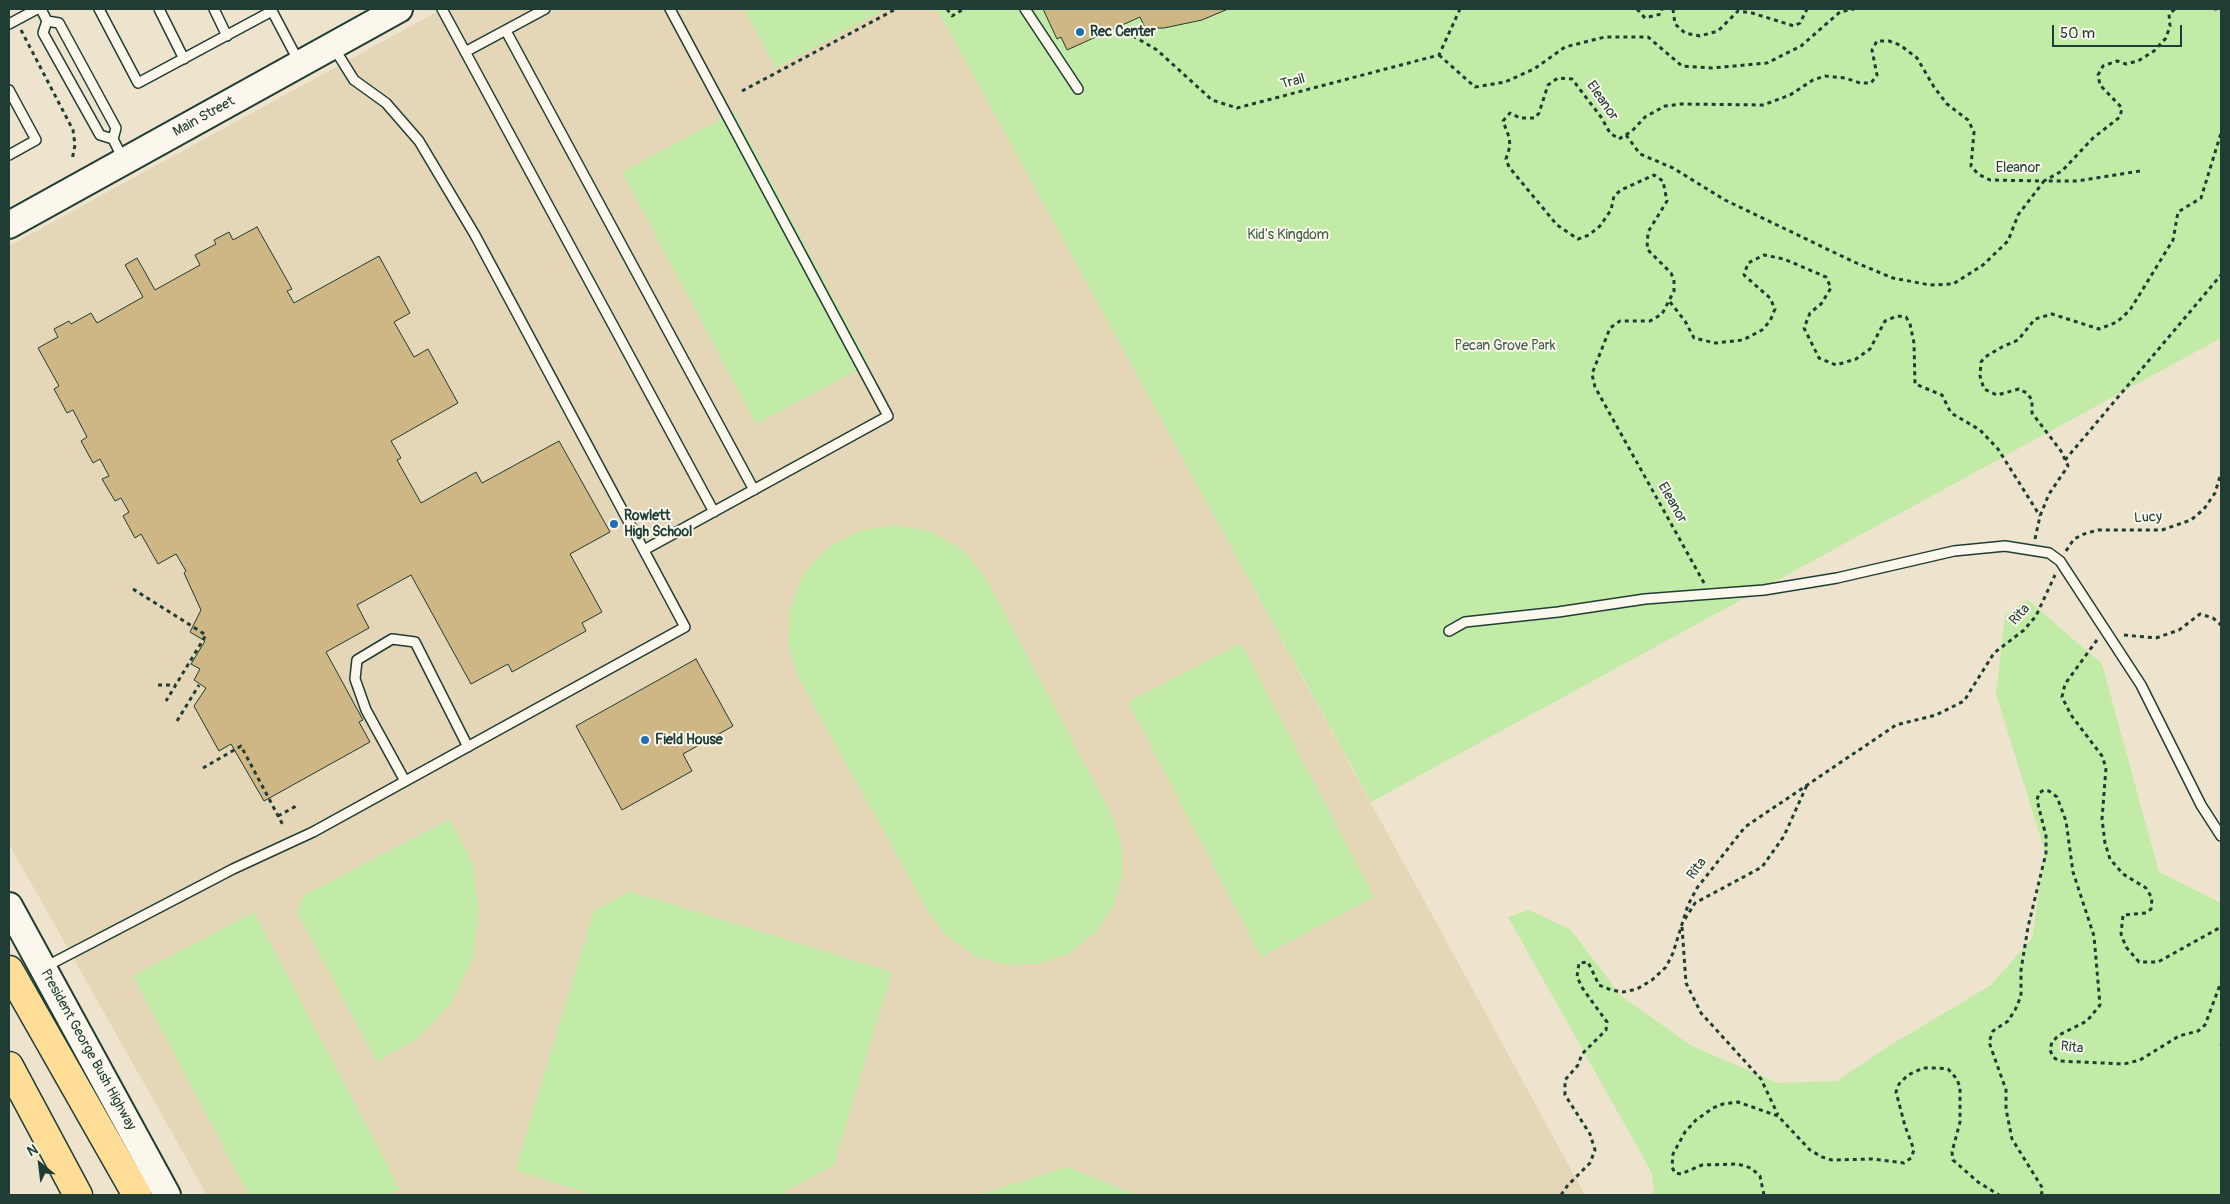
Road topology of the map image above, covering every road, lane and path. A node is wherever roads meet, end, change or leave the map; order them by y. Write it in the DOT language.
graph roads {
  1 [pos="39,9"];
  2 [pos="99,9"];
  3 [pos="159,9"];
  4 [pos="214,9"];
  5 [pos="399,9"];
  6 [pos="442,9"];
  7 [pos="545,9"];
  8 [pos="670,9"];
  9 [pos="896,9"];
  10 [pos="947,9"];
  11 [pos="1025,9"];
  12 [pos="1460,9"];
  13 [pos="1637,9"];
  14 [pos="1662,9"];
  15 [pos="1673,9"];
  16 [pos="1806,9"];
  17 [pos="1854,9"];
  18 [pos="2175,9"];
  19 [pos="272,10"];
  20 [pos="962,10"];
  21 [pos="47,20"];
  22 [pos="12,23"];
  23 [pos="506,31"];
  24 [pos="1126,32"];
  25 [pos="227,36"];
  26 [pos="332,46"];
  27 [pos="465,52"];
  28 [pos="1439,54"];
  29 [pos="184,59"];
  30 [pos="300,64"];
  31 [pos="1078,89"];
  32 [pos="9,90"];
  33 [pos="95,90"];
  34 [pos="742,91"];
  35 [pos="80,98"];
  36 [pos="2221,133"];
  37 [pos="1626,135"];
  38 [pos="118,150"];
  39 [pos="9,155"];
  40 [pos="72,160"];
  41 [pos="2140,171"];
  42 [pos="2044,181"];
  43 [pos="9,225"];
  44 [pos="2221,274"];
  45 [pos="1670,302"];
  46 [pos="2065,460"];
  47 [pos="2221,473"];
  48 [pos="754,490"];
  49 [pos="714,512"];
  50 [pos="2040,516"];
  51 [pos="2034,547"];
  52 [pos="644,550"];
  53 [pos="2060,560"];
  54 [pos="133,588"];
  55 [pos="1711,594"];
  56 [pos="2221,624"];
  57 [pos="1449,631"];
  58 [pos="2108,634"];
  59 [pos="158,685"];
  60 [pos="176,685"];
  61 [pos="199,685"];
  62 [pos="166,701"];
  63 [pos="177,721"];
  64 [pos="468,747"];
  65 [pos="203,768"];
  66 [pos="405,781"];
  67 [pos="1807,784"];
  68 [pos="298,805"];
  69 [pos="278,816"];
  70 [pos="284,827"];
  71 [pos="2221,836"];
  72 [pos="9,906"];
  73 [pos="1682,924"];
  74 [pos="2221,927"];
  75 [pos="42,968"];
  76 [pos="9,970"];
  77 [pos="2221,982"];
  78 [pos="9,1066"];
  79 [pos="1778,1116"];
  80 [pos="78,1195"];
  81 [pos="137,1195"];
  82 [pos="167,1195"];
  83 [pos="1561,1195"];
  84 [pos="1764,1195"];
  85 [pos="2000,1195"];
  86 [pos="2041,1195"];
  1 -- 21 [label="lane"];
  1 -- 22 [label="lane"];
  2 -- 29 [label="lane"];
  3 -- 29 [label="lane"];
  4 -- 25 [label="lane"];
  5 -- 26 [label="street, Main Street"];
  6 -- 27 [label="lane"];
  7 -- 23 [label="lane"];
  8 -- 48 [label="lane"];
  9 -- 34 [label="path"];
  10 -- 20 [label="path"];
  11 -- 31 [label="lane"];
  12 -- 28 [label="path"];
  13 -- 14 [label="path"];
  15 -- 16 [label="path"];
  17 -- 28 [label="path"];
  18 -- 42 [label="path, Eleanor"];
  19 -- 25 [label="lane"];
  19 -- 30 [label="lane"];
  21 -- 33 [label="lane"];
  21 -- 35 [label="lane"];
  22 -- 40 [label="path"];
  23 -- 27 [label="lane"];
  23 -- 48 [label="lane"];
  24 -- 28 [label="path, Trail"];
  25 -- 29 [label="lane"];
  26 -- 30 [label="street, Main Street"];
  26 -- 52 [label="lane"];
  27 -- 49 [label="lane"];
  30 -- 38 [label="street, Main Street"];
  32 -- 39 [label="lane"];
  33 -- 35 [label="lane"];
  33 -- 38 [label="lane"];
  35 -- 38 [label="lane"];
  36 -- 46 [label="path"];
  37 -- 42 [label="path"];
  37 -- 42 [label="path, Eleanor"];
  37 -- 45 [label="path, Eleanor"];
  38 -- 43 [label="street, Main Street"];
  41 -- 42 [label="path"];
  44 -- 46 [label="path"];
  45 -- 50 [label="path"];
  45 -- 55 [label="path, Eleanor"];
  46 -- 50 [label="path"];
  47 -- 53 [label="path, Lucy"];
  48 -- 49 [label="lane"];
  49 -- 52 [label="lane"];
  50 -- 51 [label="path"];
  52 -- 64 [label="lane"];
  53 -- 55 [label="lane"];
  53 -- 58 [label="lane"];
  53 -- 67 [label="path, Rita"];
  54 -- 60 [label="path"];
  55 -- 57 [label="lane"];
  56 -- 58 [label="path"];
  58 -- 71 [label="lane"];
  58 -- 74 [label="path"];
  59 -- 60 [label="path"];
  60 -- 62 [label="path"];
  61 -- 63 [label="path"];
  64 -- 66 [label="lane"];
  64 -- 66 [label="lane"];
  65 -- 69 [label="path"];
  66 -- 75 [label="lane"];
  67 -- 73 [label="path, Rita"];
  67 -- 73 [label="path"];
  68 -- 69 [label="path"];
  69 -- 70 [label="path"];
  72 -- 75 [label="street, President George Bush Highway"];
  73 -- 79 [label="path"];
  73 -- 83 [label="path, Rita"];
  75 -- 82 [label="street, President George Bush Highway"];
  76 -- 81 [label="highway"];
  77 -- 86 [label="path, Rita"];
  78 -- 80 [label="highway"];
  79 -- 84 [label="path"];
  79 -- 85 [label="path"];
}
